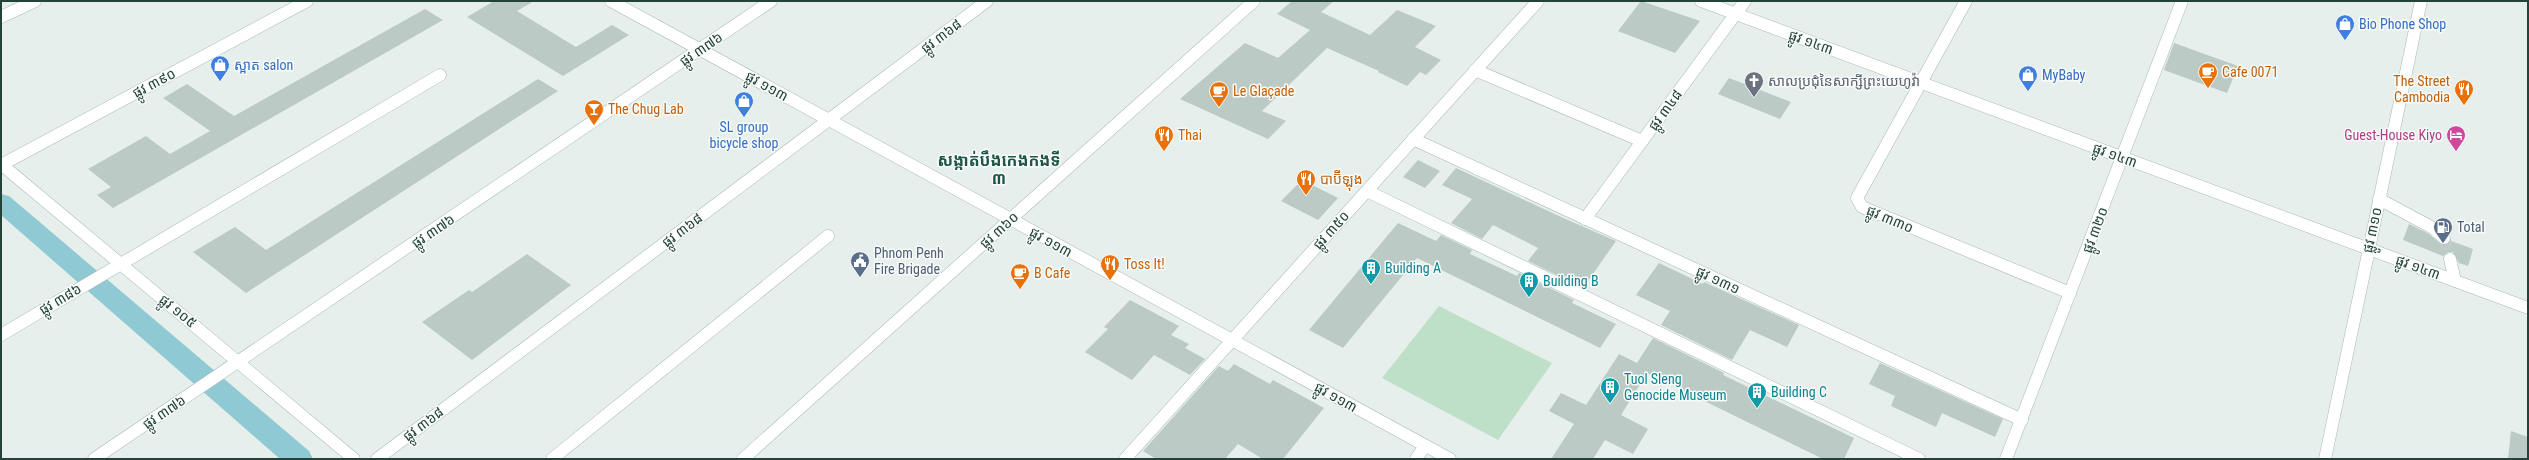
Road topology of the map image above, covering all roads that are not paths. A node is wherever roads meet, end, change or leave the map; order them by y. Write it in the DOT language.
graph roads {
  1 [pos="35,1"];
  2 [pos="307,1"];
  3 [pos="611,1"];
  4 [pos="771,1"];
  5 [pos="987,1"];
  6 [pos="1254,1"];
  7 [pos="1538,1"];
  8 [pos="1702,1"];
  9 [pos="1745,1"];
  10 [pos="1966,1"];
  11 [pos="2182,1"];
  12 [pos="2421,1"];
  13 [pos="1736,14"];
  14 [pos="1,17"];
  15 [pos="700,49"];
  16 [pos="1475,70"];
  17 [pos="440,75"];
  18 [pos="1920,82"];
  19 [pos="829,120"];
  20 [pos="1413,140"];
  21 [pos="1642,141"];
  22 [pos="2123,158"];
  23 [pos="1,165"];
  24 [pos="1366,191"];
  25 [pos="2379,199"];
  26 [pos="1011,219"];
  27 [pos="1585,219"];
  28 [pos="828,236"];
  29 [pos="2444,238"];
  30 [pos="2368,248"];
  31 [pos="2450,259"];
  32 [pos="120,264"];
  33 [pos="2455,281"];
  34 [pos="2070,293"];
  35 [pos="2528,308"];
  36 [pos="1,334"];
  37 [pos="1232,340"];
  38 [pos="240,362"];
  39 [pos="2022,420"];
  40 [pos="1425,446"];
  41 [pos="94,459"];
  42 [pos="354,459"];
  43 [pos="377,459"];
  44 [pos="552,459"];
  45 [pos="743,459"];
  46 [pos="1125,459"];
  47 [pos="1416,459"];
  48 [pos="1450,459"];
  49 [pos="1919,459"];
  50 [pos="2006,459"];
  51 [pos="2324,459"];
  1 -- 14 [label="street"];
  2 -- 23 [label="street, ផ្លូវ ៣៩០"];
  3 -- 15 [label="street, ផ្លូវ ១១៣"];
  4 -- 15 [label="street, ផ្លូវ ៣៧៦"];
  5 -- 19 [label="street, ផ្លូវ ៣៦៨"];
  6 -- 26 [label="street, ផ្លូវ ៣៦០"];
  7 -- 16 [label="street, ផ្លូវ ៣៥០"];
  8 -- 13 [label="street, ផ្លូវ ១៤៣"];
  9 -- 13 [label="street, ផ្លូវ ៣៤៨"];
  10 -- 18 [label="street, ផ្លូវ ៣៣០"];
  11 -- 22 [label="street, ផ្លូវ ៣២០"];
  12 -- 25 [label="street, ផ្លូវ ៣១០"];
  13 -- 18 [label="street, ផ្លូវ ១៤៣"];
  13 -- 21 [label="street, ផ្លូវ ៣៤៨"];
  15 -- 19 [label="street, ផ្លូវ ១១៣"];
  15 -- 38 [label="street, ផ្លូវ ៣៧៦"];
  16 -- 20 [label="street, ផ្លូវ ៣៥០"];
  16 -- 21 [label="street"];
  17 -- 32 [label="street, ផ្លូវ ៣៨៦"];
  18 -- 22 [label="street, ផ្លូវ ១៤៣"];
  18 -- 34 [label="street, ផ្លូវ ៣៣០"];
  19 -- 26 [label="street, ផ្លូវ ១១៣"];
  19 -- 43 [label="street, ផ្លូវ ៣៦៨"];
  20 -- 24 [label="street, ផ្លូវ ៣៥០"];
  20 -- 27 [label="street, ផ្លូវ ១៣១"];
  21 -- 27 [label="street, ផ្លូវ ៣៤៨"];
  22 -- 30 [label="street, ផ្លូវ ១៤៣"];
  22 -- 34 [label="street, ផ្លូវ ៣២០"];
  23 -- 32 [label="street, ផ្លូវ ១០៥"];
  24 -- 37 [label="street, ផ្លូវ ៣៥០"];
  24 -- 49 [label="street"];
  25 -- 29 [label="street"];
  25 -- 30 [label="street, ផ្លូវ ៣១០"];
  26 -- 37 [label="street, ផ្លូវ ១១៣"];
  26 -- 45 [label="street, ផ្លូវ ៣៦០"];
  27 -- 39 [label="street, ផ្លូវ ១៣១"];
  28 -- 44 [label="street"];
  30 -- 33 [label="street, ផ្លូវ ១៤៣"];
  30 -- 51 [label="street, ផ្លូវ ៣១០"];
  31 -- 33 [label="street"];
  32 -- 36 [label="street, ផ្លូវ ៣៨៦"];
  32 -- 38 [label="street, ផ្លូវ ១០៥"];
  33 -- 35 [label="street, ផ្លូវ ១៤៣"];
  34 -- 39 [label="street, ផ្លូវ ៣២០"];
  37 -- 40 [label="street, ផ្លូវ ១១៣"];
  37 -- 46 [label="street, ផ្លូវ ៣៥០"];
  38 -- 41 [label="street, ផ្លូវ ៣៧៦"];
  38 -- 42 [label="street, ផ្លូវ ១០៥"];
  39 -- 50 [label="street, ផ្លូវ ៣២០"];
  40 -- 47 [label="street"];
  40 -- 48 [label="street, ផ្លូវ ១១៣"];
}
